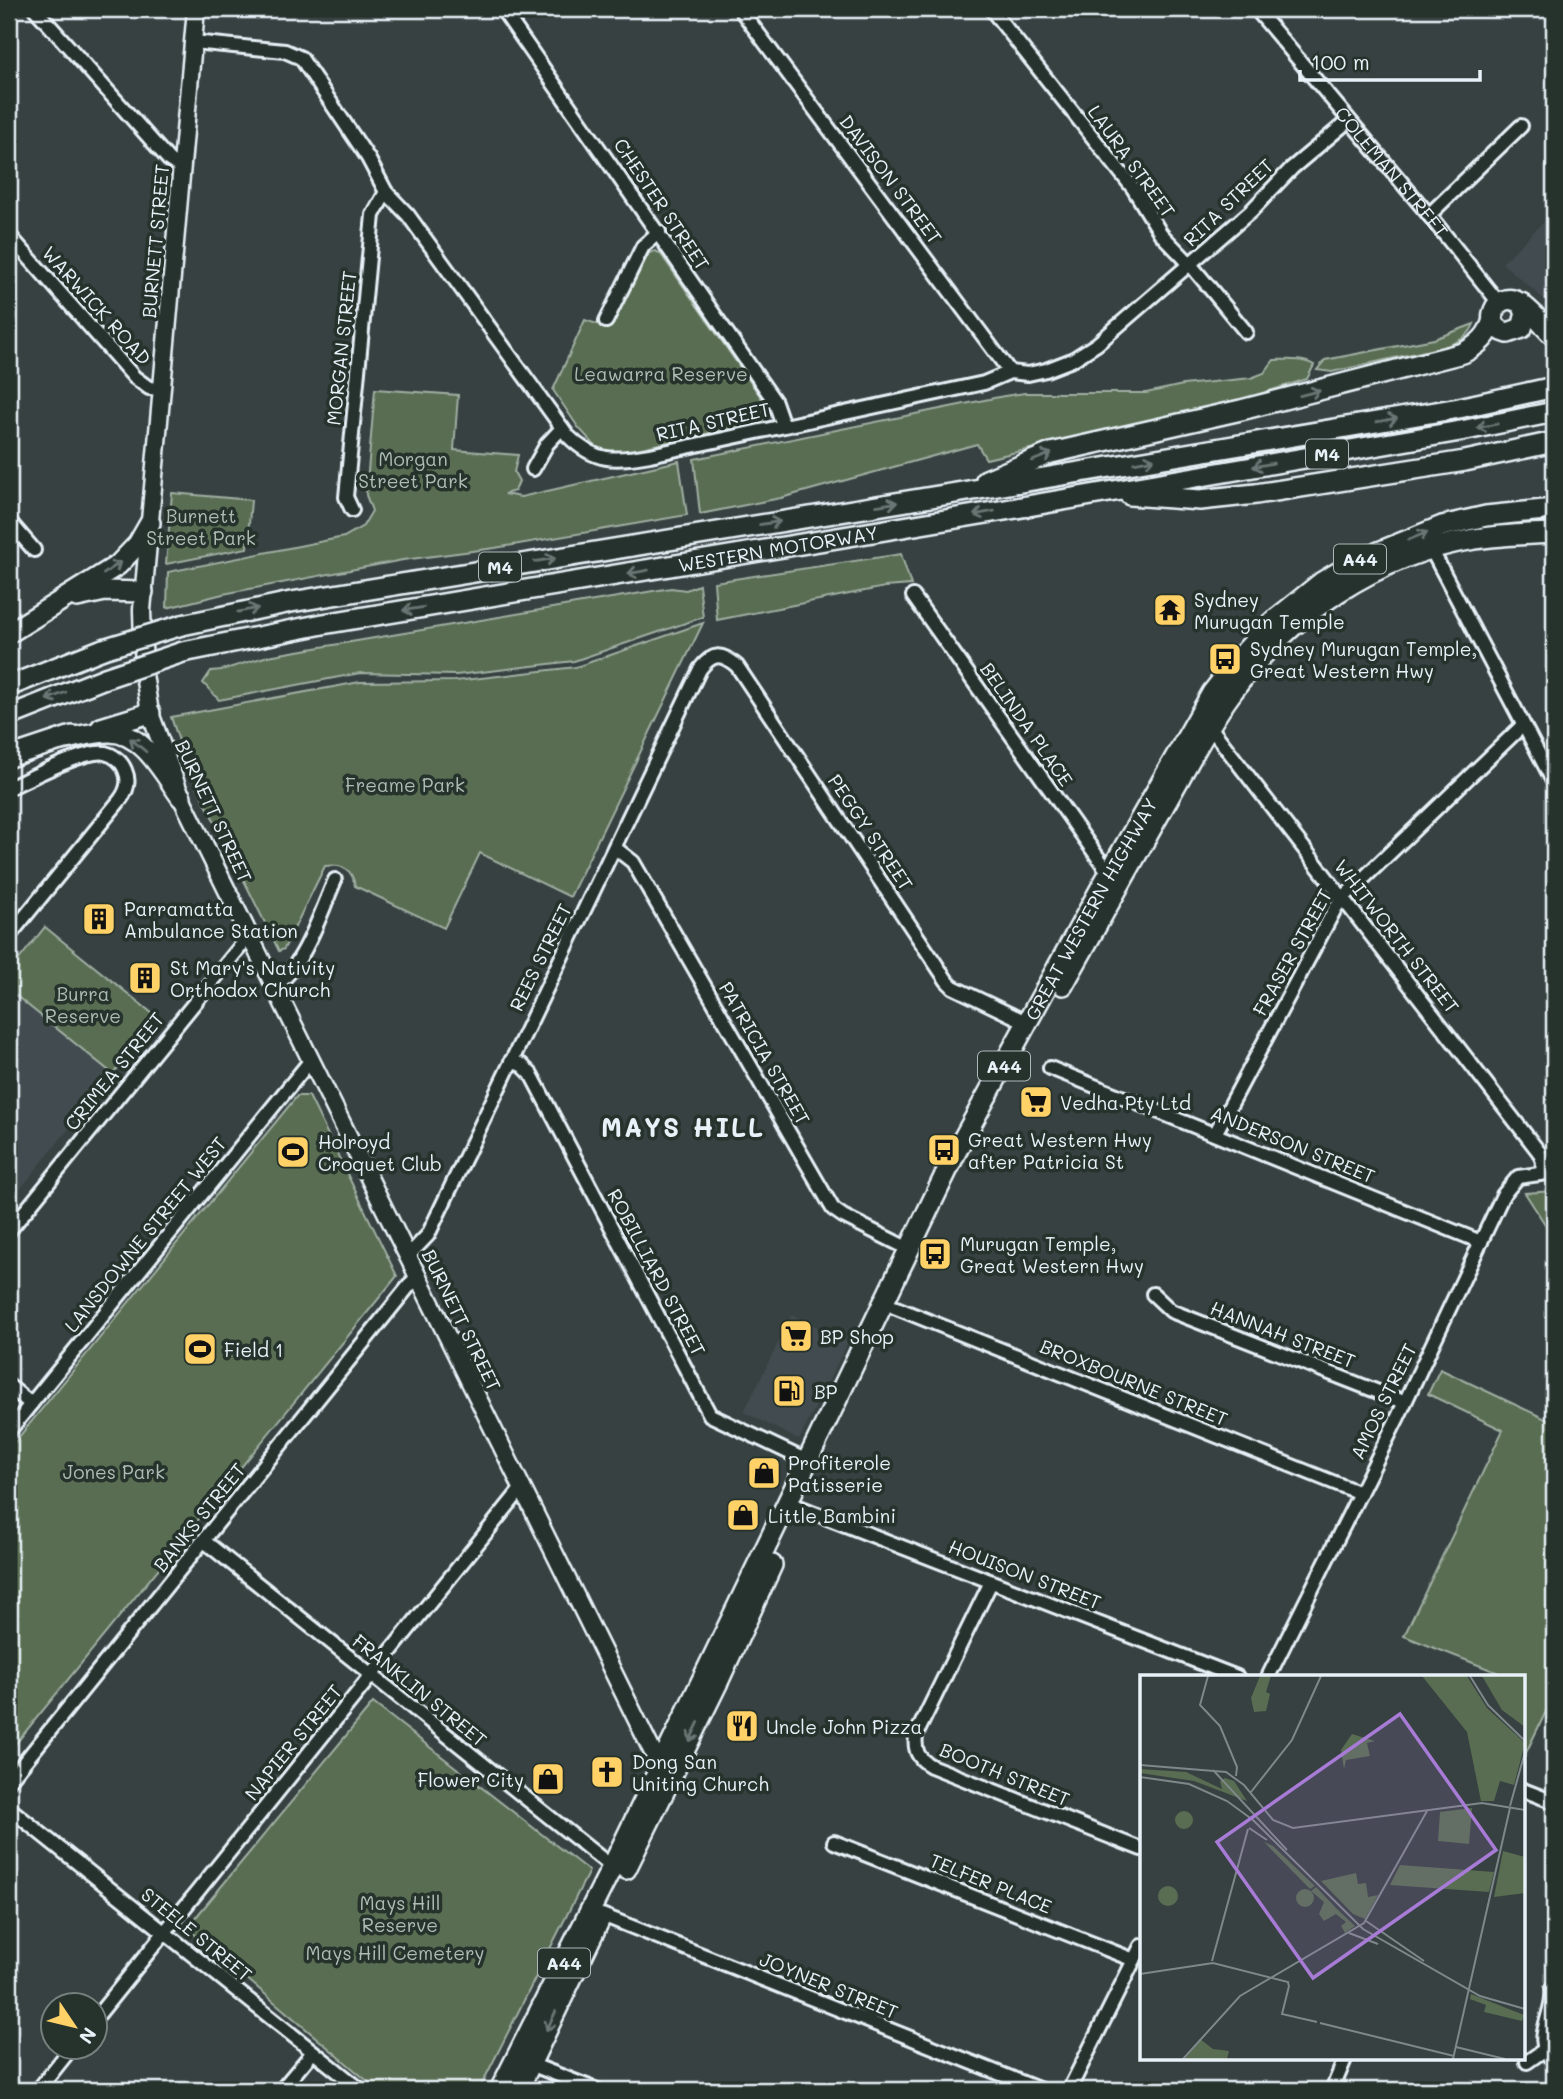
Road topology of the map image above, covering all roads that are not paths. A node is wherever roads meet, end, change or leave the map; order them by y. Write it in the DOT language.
graph roads {
  1 [pos="36,9"];
  2 [pos="196,9"];
  3 [pos="502,9"];
  4 [pos="740,9"];
  5 [pos="991,9"];
  6 [pos="1256,9"];
  7 [pos="193,42"];
  8 [pos="1348,121"];
  9 [pos="1521,126"];
  10 [pos="183,169"];
  11 [pos="386,192"];
  12 [pos="1429,215"];
  13 [pos="659,232"];
  14 [pos="9,235"];
  15 [pos="1190,264"];
  16 [pos="1521,303"];
  17 [pos="1496,311"];
  18 [pos="606,321"];
  19 [pos="1246,332"];
  20 [pos="1514,332"];
  21 [pos="1554,338"];
  22 [pos="1010,372"];
  23 [pos="1554,387"];
  24 [pos="163,389"];
  25 [pos="1554,412"];
  26 [pos="783,425"];
  27 [pos="562,428"];
  28 [pos="1554,442"];
  29 [pos="533,469"];
  30 [pos="956,493"];
  31 [pos="1100,493"];
  32 [pos="1554,509"];
  33 [pos="352,510"];
  34 [pos="9,521"];
  35 [pos="150,523"];
  36 [pos="1554,533"];
  37 [pos="1431,549"];
  38 [pos="34,550"];
  39 [pos="143,592"];
  40 [pos="913,596"];
  41 [pos="62,601"];
  42 [pos="9,633"];
  43 [pos="700,669"];
  44 [pos="9,686"];
  45 [pos="150,713"];
  46 [pos="9,716"];
  47 [pos="1523,725"];
  48 [pos="1210,727"];
  49 [pos="61,740"];
  50 [pos="9,757"];
  51 [pos="1554,783"];
  52 [pos="9,788"];
  53 [pos="181,797"];
  54 [pos="615,848"];
  55 [pos="1109,873"];
  56 [pos="335,880"];
  57 [pos="1343,898"];
  58 [pos="9,936"];
  59 [pos="249,936"];
  60 [pos="274,986"];
  61 [pos="1028,1023"];
  62 [pos="311,1060"];
  63 [pos="511,1061"];
  64 [pos="1050,1068"];
  65 [pos="1215,1134"];
  66 [pos="1548,1173"];
  67 [pos="9,1231"];
  68 [pos="1482,1242"];
  69 [pos="909,1249"];
  70 [pos="408,1256"];
  71 [pos="417,1276"];
  72 [pos="1153,1294"];
  73 [pos="894,1307"];
  74 [pos="9,1386"];
  75 [pos="1404,1402"];
  76 [pos="31,1404"];
  77 [pos="9,1431"];
  78 [pos="807,1461"];
  79 [pos="522,1488"];
  80 [pos="1360,1493"];
  81 [pos="799,1507"];
  82 [pos="204,1541"];
  83 [pos="991,1581"];
  84 [pos="371,1675"];
  85 [pos="1232,1675"];
  86 [pos="1269,1675"];
  87 [pos="664,1776"];
  88 [pos="9,1781"];
  89 [pos="1524,1790"];
  90 [pos="1554,1802"];
  91 [pos="9,1808"];
  92 [pos="834,1842"];
  93 [pos="1140,1849"];
  94 [pos="612,1867"];
  95 [pos="602,1915"];
  96 [pos="165,1933"];
  97 [pos="1140,1948"];
  98 [pos="1134,1960"];
  99 [pos="1552,1988"];
  100 [pos="108,2003"];
  101 [pos="1544,2050"];
  102 [pos="313,2052"];
  103 [pos="62,2060"];
  104 [pos="1345,2060"];
  105 [pos="523,2061"];
  106 [pos="1554,2061"];
  107 [pos="1527,2062"];
  108 [pos="38,2090"];
  109 [pos="281,2090"];
  110 [pos="361,2090"];
  111 [pos="500,2090"];
  112 [pos="518,2090"];
  113 [pos="597,2090"];
  114 [pos="1041,2090"];
  115 [pos="1069,2090"];
  116 [pos="1332,2090"];
  1 -- 10 [label="street"];
  2 -- 7 [label="main road, BURNETT STREET"];
  3 -- 13 [label="street, CHESTER STREET"];
  4 -- 22 [label="street, DAVISON STREET"];
  5 -- 15 [label="street, LAURA STREET"];
  6 -- 8 [label="street, COLEMAN STREET"];
  7 -- 10 [label="main road, BURNETT STREET"];
  7 -- 11 [label="street, RITA STREET"];
  8 -- 12 [label="street, COLEMAN STREET"];
  8 -- 15 [label="street, RITA STREET"];
  9 -- 12 [label="street"];
  10 -- 24 [label="main road, BURNETT STREET"];
  11 -- 27 [label="street, RITA STREET"];
  11 -- 33 [label="street, MORGAN STREET"];
  12 -- 17 [label="street, COLEMAN STREET"];
  13 -- 18 [label="street"];
  13 -- 26 [label="street, CHESTER STREET"];
  14 -- 24 [label="street, WARWICK ROAD"];
  15 -- 19 [label="street, LAURA STREET"];
  15 -- 22 [label="street, RITA STREET"];
  16 -- 17 [label="highway"];
  16 -- 20 [label="highway"];
  16 -- 21 [label="highway"];
  17 -- 20 [label="highway"];
  30 -- 17 [label="highway, M4, one-way"];
  20 -- 21 [label="highway"];
  22 -- 26 [label="street, RITA STREET"];
  30 -- 23 [label="highway, WESTERN MOTORWAY / M4, one-way"];
  24 -- 35 [label="main road, BURNETT STREET"];
  25 -- 31 [label="highway, WESTERN MOTORWAY / M4, one-way"];
  26 -- 27 [label="street, RITA STREET"];
  27 -- 29 [label="street"];
  28 -- 31 [label="highway, M4"];
  44 -- 30 [label="highway, WESTERN MOTORWAY / M4, one-way, bridge"];
  31 -- 46 [label="highway, WESTERN MOTORWAY / M4, one-way, bridge"];
  55 -- 32 [label="highway, GREAT WESTERN HIGHWAY / A44, one-way"];
  34 -- 38 [label="street"];
  35 -- 39 [label="main road, BURNETT STREET"];
  41 -- 35 [label="highway, one-way"];
  36 -- 37 [label="highway, GREAT WESTERN HIGHWAY / A44"];
  37 -- 47 [label="street"];
  37 -- 48 [label="highway, GREAT WESTERN HIGHWAY / A44"];
  39 -- 41 [label="highway"];
  39 -- 45 [label="main road, BURNETT STREET"];
  40 -- 55 [label="street, BELINDA PLACE"];
  41 -- 42 [label="highway"];
  43 -- 54 [label="street, REES STREET"];
  43 -- 61 [label="street, PEGGY STREET"];
  45 -- 49 [label="highway"];
  45 -- 53 [label="main road, BURNETT STREET"];
  47 -- 51 [label="street"];
  47 -- 57 [label="street, FRASER STREET"];
  48 -- 57 [label="street, WHITWORTH STREET"];
  48 -- 73 [label="highway, GREAT WESTERN HIGHWAY / A44"];
  49 -- 50 [label="highway"];
  53 -- 49 [label="highway, one-way"];
  52 -- 58 [label="street"];
  53 -- 59 [label="main road, BURNETT STREET"];
  54 -- 63 [label="street, REES STREET"];
  54 -- 69 [label="street, PATRICIA STREET"];
  55 -- 61 [label="highway, GREAT WESTERN HIGHWAY / A44"];
  56 -- 60 [label="street"];
  57 -- 65 [label="street, FRASER STREET"];
  57 -- 66 [label="street, WHITWORTH STREET"];
  59 -- 60 [label="main road, BURNETT STREET"];
  59 -- 67 [label="street, CRIMEA STREET"];
  60 -- 62 [label="main road, BURNETT STREET"];
  61 -- 69 [label="highway, GREAT WESTERN HIGHWAY / A44"];
  62 -- 70 [label="main road, BURNETT STREET"];
  62 -- 76 [label="street, LANSDOWNE STREET WEST"];
  63 -- 70 [label="street, REES STREET"];
  63 -- 78 [label="street, ROBILLIARD STREET"];
  64 -- 65 [label="street, ANDERSON STREET"];
  65 -- 68 [label="street, ANDERSON STREET"];
  66 -- 68 [label="street, AMOS STREET"];
  68 -- 75 [label="street, AMOS STREET"];
  69 -- 78 [label="highway, GREAT WESTERN HIGHWAY / A44"];
  70 -- 71 [label="main road, BURNETT STREET"];
  71 -- 79 [label="main road, BURNETT STREET"];
  71 -- 82 [label="street, BANKS STREET"];
  72 -- 75 [label="street, HANNAH STREET"];
  73 -- 80 [label="street, BROXBOURNE STREET"];
  73 -- 81 [label="highway, GREAT WESTERN HIGHWAY / A44"];
  74 -- 76 [label="street"];
  75 -- 80 [label="street, AMOS STREET"];
  76 -- 77 [label="street, LANSDOWNE STREET WEST"];
  78 -- 87 [label="highway, GREAT WESTERN HIGHWAY / A44"];
  79 -- 84 [label="street, NAPIER STREET"];
  79 -- 87 [label="main road, BURNETT STREET"];
  80 -- 86 [label="street, AMOS STREET"];
  81 -- 83 [label="street, HOUISON STREET"];
  81 -- 87 [label="highway, GREAT WESTERN HIGHWAY / A44, one-way"];
  82 -- 84 [label="street, FRANKLIN STREET"];
  82 -- 88 [label="street, BANKS STREET"];
  83 -- 85 [label="street, HOUISON STREET"];
  83 -- 93 [label="street, BOOTH STREET"];
  84 -- 94 [label="street, FRANKLIN STREET"];
  84 -- 96 [label="street, NAPIER STREET"];
  87 -- 94 [label="highway, GREAT WESTERN HIGHWAY / A44"];
  87 -- 95 [label="highway, GREAT WESTERN HIGHWAY / A44"];
  89 -- 90 [label="street"];
  91 -- 96 [label="street, STEELE STREET"];
  92 -- 98 [label="street, TELFER PLACE"];
  94 -- 105 [label="highway, GREAT WESTERN HIGHWAY / A44"];
  95 -- 105 [label="highway, GREAT WESTERN HIGHWAY / A44, one-way"];
  95 -- 114 [label="street, JOYNER STREET"];
  96 -- 100 [label="street, NAPIER STREET"];
  96 -- 102 [label="street, STEELE STREET"];
  97 -- 98 [label="street"];
  98 -- 115 [label="street"];
  99 -- 101 [label="street"];
  101 -- 106 [label="street"];
  101 -- 107 [label="street"];
  102 -- 109 [label="street"];
  102 -- 110 [label="street, STEELE STREET"];
  103 -- 108 [label="street"];
  104 -- 116 [label="street"];
  105 -- 111 [label="highway, GREAT WESTERN HIGHWAY / A44"];
  105 -- 112 [label="highway, GREAT WESTERN HIGHWAY / A44"];
  105 -- 113 [label="street"];
}
